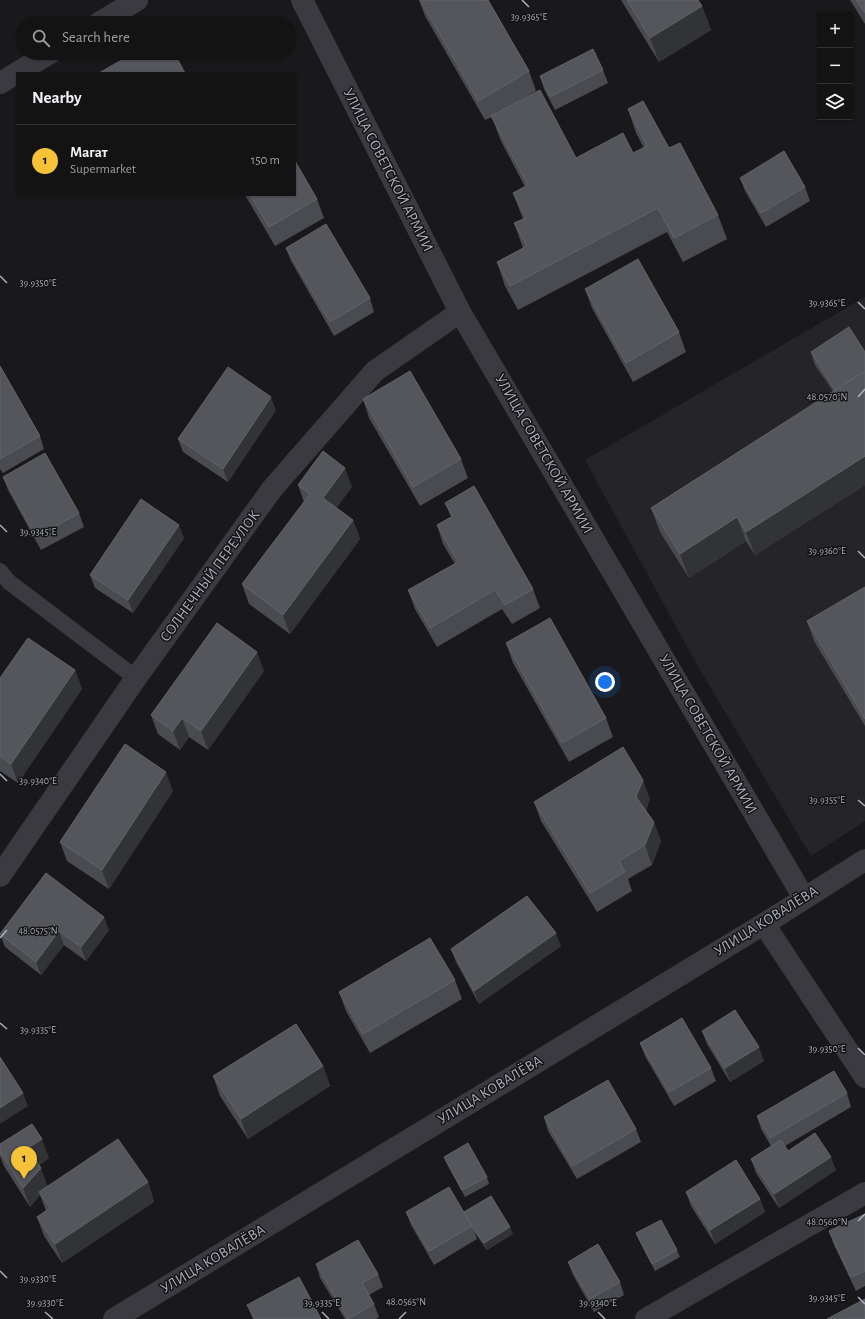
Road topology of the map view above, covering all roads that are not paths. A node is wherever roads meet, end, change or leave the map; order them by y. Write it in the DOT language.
graph roads {
  1 [pos="137,0"];
  2 [pos="302,0"];
  3 [pos="111,16"];
  4 [pos="38,60"];
  5 [pos="18,72"];
  6 [pos="16,73"];
  7 [pos="0,83"];
  8 [pos="460,312"];
  9 [pos="0,571"];
  10 [pos="136,678"];
  11 [pos="865,860"];
  12 [pos="0,876"];
  13 [pos="804,898"];
  14 [pos="764,924"];
  15 [pos="865,1077"];
  16 [pos="865,1193"];
  17 [pos="114,1319"];
  18 [pos="646,1319"];
  1 -- 3 [label="street"];
  2 -- 8 [label="street, УЛИЦА СОВЕТСКОЙ АРМИИ"];
  4 -- 5 [label="street"];
  6 -- 7 [label="street"];
  8 -- 10 [label="street, СОЛНЕЧНЫЙ ПЕРЕУЛОК"];
  8 -- 13 [label="street, УЛИЦА СОВЕТСКОЙ АРМИИ"];
  9 -- 10 [label="lane"];
  10 -- 12 [label="street, СОЛНЕЧНЫЙ ПЕРЕУЛОК"];
  11 -- 13 [label="street, УЛИЦА КОВАЛЁВА"];
  13 -- 14 [label="street, УЛИЦА КОВАЛЁВА"];
  14 -- 15 [label="street"];
  14 -- 17 [label="street, УЛИЦА КОВАЛЁВА"];
  16 -- 18 [label="street"];
}
